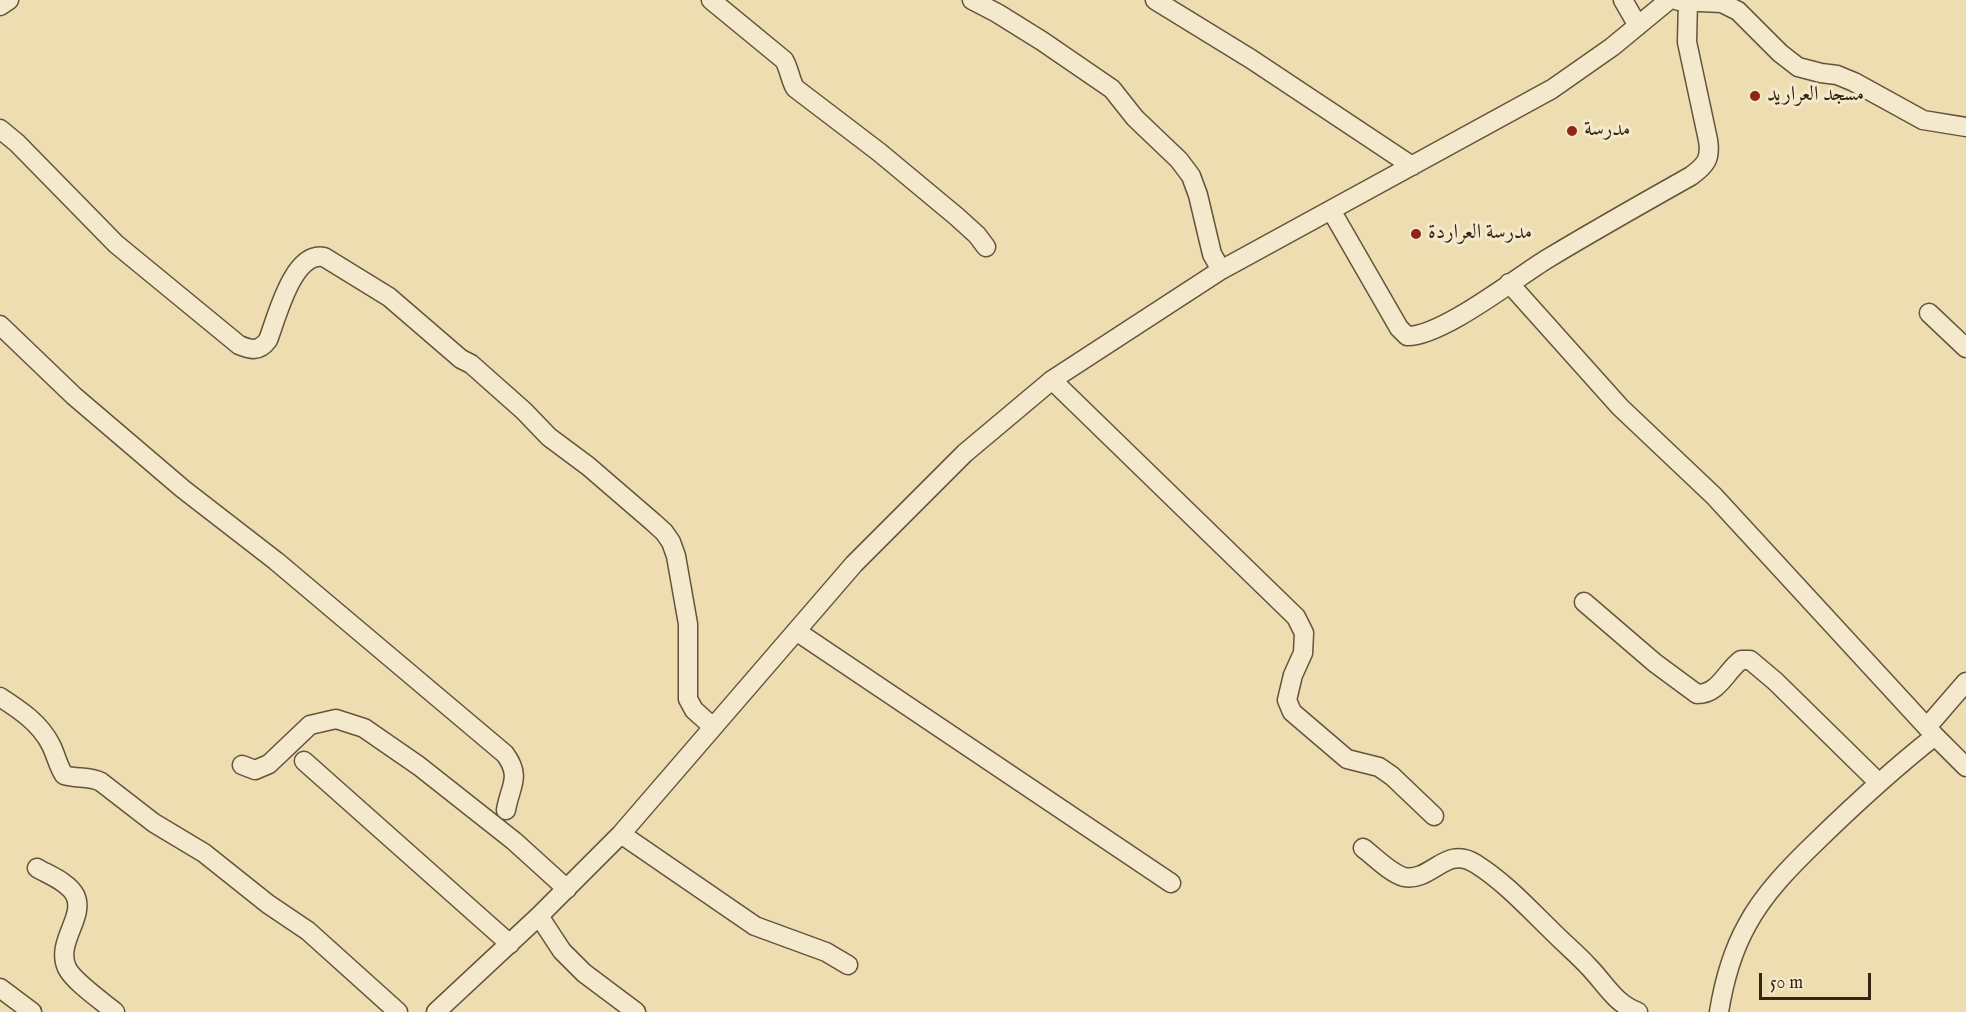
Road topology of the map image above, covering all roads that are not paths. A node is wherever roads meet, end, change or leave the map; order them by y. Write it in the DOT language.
graph roads {
  1 [pos="9,0"];
  2 [pos="711,0"];
  3 [pos="972,0"];
  4 [pos="1623,0"];
  5 [pos="1688,0"];
  6 [pos="1159,1"];
  7 [pos="1667,1"];
  8 [pos="0,6"];
  9 [pos="1638,26"];
  10 [pos="1966,127"];
  11 [pos="0,129"];
  12 [pos="1412,165"];
  13 [pos="1331,210"];
  14 [pos="986,247"];
  15 [pos="1221,270"];
  16 [pos="1509,284"];
  17 [pos="1929,313"];
  18 [pos="0,325"];
  19 [pos="1966,348"];
  20 [pos="1052,380"];
  21 [pos="1584,602"];
  22 [pos="796,631"];
  23 [pos="1966,682"];
  24 [pos="0,697"];
  25 [pos="713,727"];
  26 [pos="1931,731"];
  27 [pos="304,761"];
  28 [pos="242,765"];
  29 [pos="1966,767"];
  30 [pos="1878,782"];
  31 [pos="506,810"];
  32 [pos="1434,816"];
  33 [pos="621,834"];
  34 [pos="1363,848"];
  35 [pos="37,867"];
  36 [pos="1171,883"];
  37 [pos="567,889"];
  38 [pos="540,916"];
  39 [pos="510,944"];
  40 [pos="848,965"];
  41 [pos="0,988"];
  42 [pos="1715,1011"];
  43 [pos="32,1012"];
  44 [pos="115,1012"];
  45 [pos="398,1012"];
  46 [pos="436,1012"];
  47 [pos="636,1012"];
  48 [pos="1638,1012"];
  1 -- 8 [label="street"];
  2 -- 14 [label="street"];
  3 -- 15 [label="street"];
  4 -- 9 [label="street"];
  5 -- 7 [label="street"];
  5 -- 10 [label="street"];
  5 -- 16 [label="street"];
  6 -- 12 [label="street"];
  7 -- 9 [label="street"];
  9 -- 12 [label="street"];
  11 -- 25 [label="street"];
  12 -- 13 [label="street"];
  13 -- 15 [label="street"];
  13 -- 16 [label="street"];
  15 -- 20 [label="street"];
  16 -- 26 [label="street"];
  17 -- 19 [label="street"];
  18 -- 31 [label="street"];
  20 -- 22 [label="street"];
  20 -- 32 [label="street"];
  21 -- 30 [label="street"];
  22 -- 25 [label="street"];
  22 -- 36 [label="street"];
  23 -- 26 [label="street"];
  24 -- 45 [label="street"];
  25 -- 33 [label="street"];
  26 -- 29 [label="street"];
  26 -- 30 [label="street"];
  27 -- 39 [label="street"];
  28 -- 37 [label="street"];
  30 -- 42 [label="street"];
  33 -- 37 [label="street"];
  33 -- 40 [label="street"];
  34 -- 48 [label="street"];
  35 -- 44 [label="street"];
  37 -- 38 [label="street"];
  38 -- 39 [label="street"];
  38 -- 47 [label="street"];
  39 -- 46 [label="street"];
  41 -- 43 [label="street"];
}
